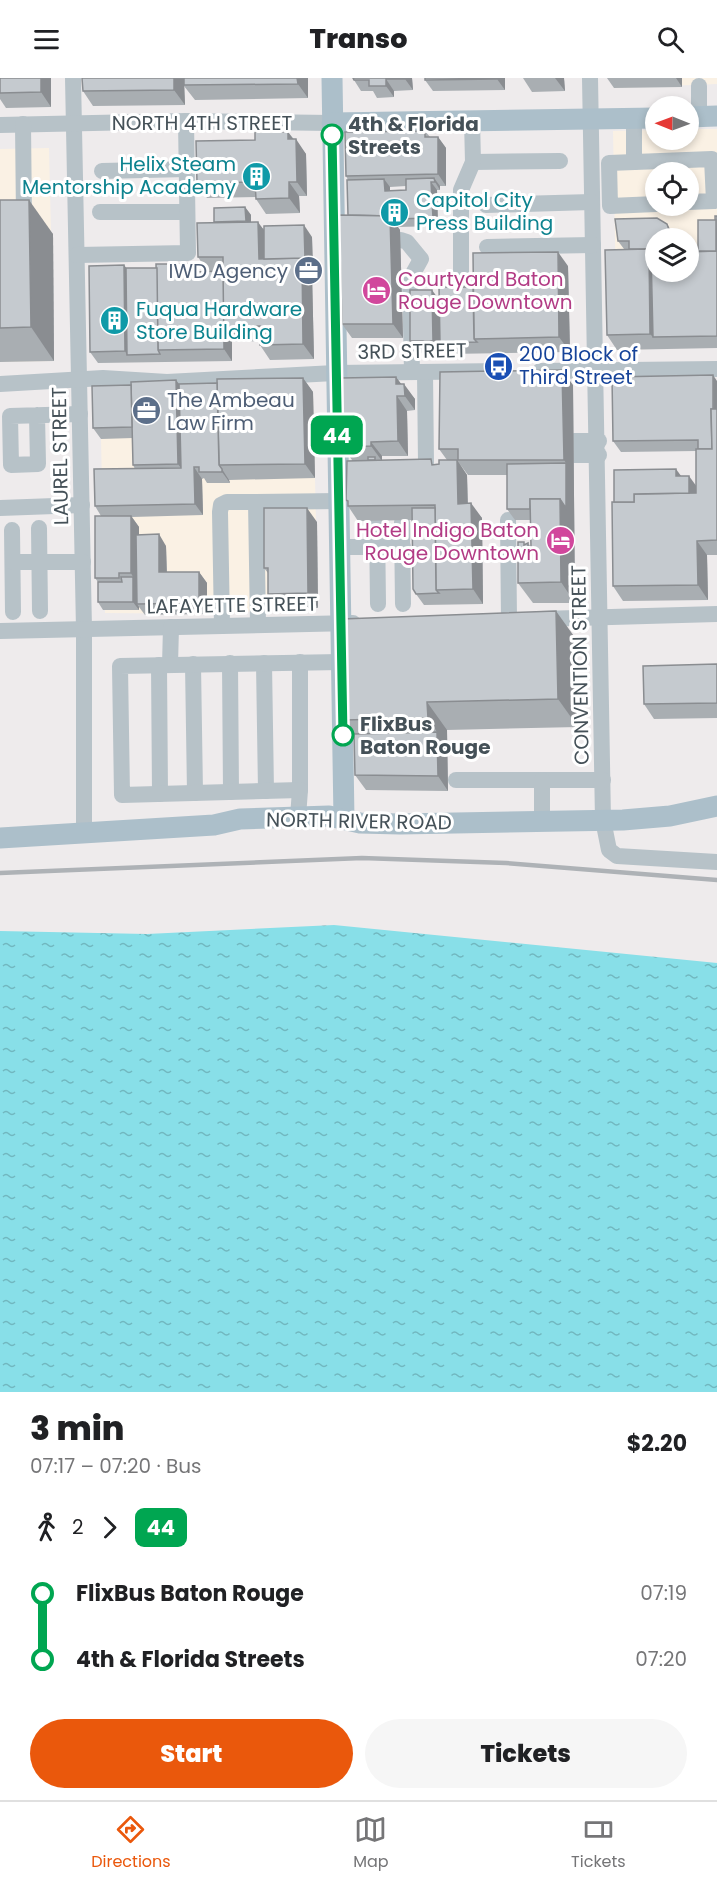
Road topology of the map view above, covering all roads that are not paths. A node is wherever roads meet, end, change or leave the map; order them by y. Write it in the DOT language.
graph roads {
  1 [pos="73,78"];
  2 [pos="332,78"];
  3 [pos="590,78"];
  4 [pos="699,86"];
  5 [pos="702,117"];
  6 [pos="591,118"];
  7 [pos="634,118"];
  8 [pos="645,118"];
  9 [pos="472,120"];
  10 [pos="186,121"];
  11 [pos="74,123"];
  12 [pos="332,123"];
  13 [pos="23,124"];
  14 [pos="0,125"];
  15 [pos="560,161"];
  16 [pos="473,162"];
  17 [pos="634,162"];
  18 [pos="187,169"];
  19 [pos="102,171"];
  20 [pos="592,185"];
  21 [pos="609,185"];
  22 [pos="592,202"];
  23 [pos="699,202"];
  24 [pos="645,204"];
  25 [pos="486,205"];
  26 [pos="100,212"];
  27 [pos="188,212"];
  28 [pos="0,218"];
  29 [pos="401,240"];
  30 [pos="593,245"];
  31 [pos="487,247"];
  32 [pos="77,255"];
  33 [pos="461,280"];
  34 [pos="717,369"];
  35 [pos="595,370"];
  36 [pos="418,372"];
  37 [pos="335,373"];
  38 [pos="80,379"];
  39 [pos="0,384"];
  40 [pos="80,414"];
  41 [pos="37,415"];
  42 [pos="574,448"];
  43 [pos="599,448"];
  44 [pos="426,465"];
  45 [pos="339,501"];
  46 [pos="256,502"];
  47 [pos="82,505"];
  48 [pos="0,508"];
  49 [pos="508,520"];
  50 [pos="402,522"];
  51 [pos="377,523"];
  52 [pos="39,528"];
  53 [pos="12,530"];
  54 [pos="339,547"];
  55 [pos="378,547"];
  56 [pos="403,547"];
  57 [pos="13,562"];
  58 [pos="40,562"];
  59 [pos="83,562"];
  60 [pos="378,604"];
  61 [pos="403,604"];
  62 [pos="40,611"];
  63 [pos="13,612"];
  64 [pos="717,614"];
  65 [pos="599,616"];
  66 [pos="341,623"];
  67 [pos="370,623"];
  68 [pos="258,625"];
  69 [pos="222,626"];
  70 [pos="171,627"];
  71 [pos="84,629"];
  72 [pos="0,631"];
  73 [pos="300,662"];
  74 [pos="341,662"];
  75 [pos="230,663"];
  76 [pos="264,663"];
  77 [pos="194,664"];
  78 [pos="164,665"];
  79 [pos="456,780"];
  80 [pos="542,780"];
  81 [pos="603,780"];
  82 [pos="300,790"];
  83 [pos="266,791"];
  84 [pos="231,792"];
  85 [pos="195,793"];
  86 [pos="160,794"];
  87 [pos="717,806"];
  88 [pos="298,817"];
  89 [pos="344,819"];
  90 [pos="542,820"];
  91 [pos="603,820"];
  92 [pos="84,833"];
  93 [pos="0,838"];
  94 [pos="717,862"];
  1 -- 11 [label="street, LAUREL STREET"];
  2 -- 12 [label="main road"];
  3 -- 6 [label="street, CONVENTION STREET"];
  4 -- 5 [label="street"];
  6 -- 7 [label="main road, NORTH 4TH STREET"];
  6 -- 9 [label="main road, NORTH 4TH STREET"];
  6 -- 20 [label="street, CONVENTION STREET"];
  7 -- 8 [label="main road, NORTH 4TH STREET"];
  7 -- 17 [label="street"];
  9 -- 12 [label="main road, NORTH 4TH STREET"];
  9 -- 16 [label="street"];
  10 -- 11 [label="street, NORTH 4TH STREET"];
  10 -- 12 [label="street, NORTH 4TH STREET"];
  10 -- 18 [label="street"];
  11 -- 13 [label="street, NORTH 4TH STREET"];
  11 -- 32 [label="street, LAUREL STREET"];
  12 -- 37 [label="main road"];
  13 -- 14 [label="street, NORTH 4TH STREET"];
  13 -- 28 [label="street"];
  15 -- 16 [label="street"];
  16 -- 33 [label="street"];
  17 -- 21 [label="street"];
  17 -- 23 [label="street"];
  18 -- 19 [label="street"];
  18 -- 27 [label="street"];
  20 -- 21 [label="street"];
  20 -- 22 [label="street, CONVENTION STREET"];
  21 -- 24 [label="street"];
  22 -- 25 [label="street"];
  22 -- 30 [label="street, CONVENTION STREET"];
  26 -- 27 [label="street"];
  27 -- 32 [label="street"];
  29 -- 36 [label="street"];
  30 -- 31 [label="street"];
  30 -- 35 [label="street, CONVENTION STREET"];
  32 -- 38 [label="street, LAUREL STREET"];
  34 -- 35 [label="street, 3RD STREET"];
  35 -- 36 [label="street, 3RD STREET"];
  35 -- 43 [label="street, CONVENTION STREET"];
  36 -- 37 [label="street, 3RD STREET"];
  36 -- 44 [label="street"];
  37 -- 38 [label="street, 3RD STREET"];
  37 -- 45 [label="main road"];
  38 -- 39 [label="street, 3RD STREET"];
  38 -- 40 [label="street, LAUREL STREET"];
  40 -- 41 [label="street"];
  40 -- 47 [label="street, LAUREL STREET"];
  42 -- 43 [label="street"];
  43 -- 65 [label="street, CONVENTION STREET"];
  45 -- 46 [label="street"];
  45 -- 54 [label="main road"];
  46 -- 68 [label="street"];
  46 -- 69 [label="street"];
  47 -- 48 [label="street"];
  47 -- 59 [label="street, LAUREL STREET"];
  49 -- 65 [label="street"];
  50 -- 56 [label="street"];
  51 -- 55 [label="street"];
  52 -- 58 [label="street"];
  53 -- 57 [label="street"];
  54 -- 55 [label="street"];
  54 -- 66 [label="main road"];
  55 -- 56 [label="street"];
  55 -- 60 [label="street"];
  56 -- 61 [label="street"];
  57 -- 58 [label="street"];
  57 -- 63 [label="street"];
  58 -- 59 [label="street"];
  58 -- 62 [label="street"];
  59 -- 71 [label="street, LAUREL STREET"];
  64 -- 65 [label="street"];
  65 -- 81 [label="street, CONVENTION STREET"];
  66 -- 67 [label="street, LAFAYETTE STREET"];
  66 -- 68 [label="street, LAFAYETTE STREET"];
  66 -- 74 [label="main road"];
  68 -- 69 [label="street, LAFAYETTE STREET"];
  69 -- 70 [label="street, LAFAYETTE STREET"];
  70 -- 71 [label="street, LAFAYETTE STREET"];
  70 -- 78 [label="street"];
  71 -- 72 [label="street, LAFAYETTE STREET"];
  71 -- 92 [label="street, LAUREL STREET"];
  73 -- 74 [label="street"];
  73 -- 76 [label="street"];
  73 -- 82 [label="street"];
  74 -- 89 [label="main road"];
  75 -- 76 [label="street"];
  75 -- 77 [label="street"];
  75 -- 84 [label="street"];
  76 -- 83 [label="street"];
  77 -- 78 [label="street"];
  77 -- 85 [label="street"];
  78 -- 86 [label="street"];
  78 -- 86 [label="street"];
  79 -- 80 [label="street"];
  80 -- 81 [label="street"];
  80 -- 90 [label="street"];
  81 -- 91 [label="street, CONVENTION STREET"];
  82 -- 83 [label="street"];
  82 -- 88 [label="street"];
  83 -- 84 [label="street"];
  84 -- 85 [label="street"];
  85 -- 86 [label="street"];
  87 -- 91 [label="main road, NORTH RIVER ROAD"];
  88 -- 89 [label="main road, NORTH RIVER ROAD"];
  88 -- 92 [label="main road, NORTH RIVER ROAD"];
  89 -- 90 [label="main road, NORTH RIVER ROAD"];
  90 -- 91 [label="main road, NORTH RIVER ROAD"];
  91 -- 94 [label="street, CONVENTION STREET"];
  92 -- 93 [label="main road, NORTH RIVER ROAD"];
}
